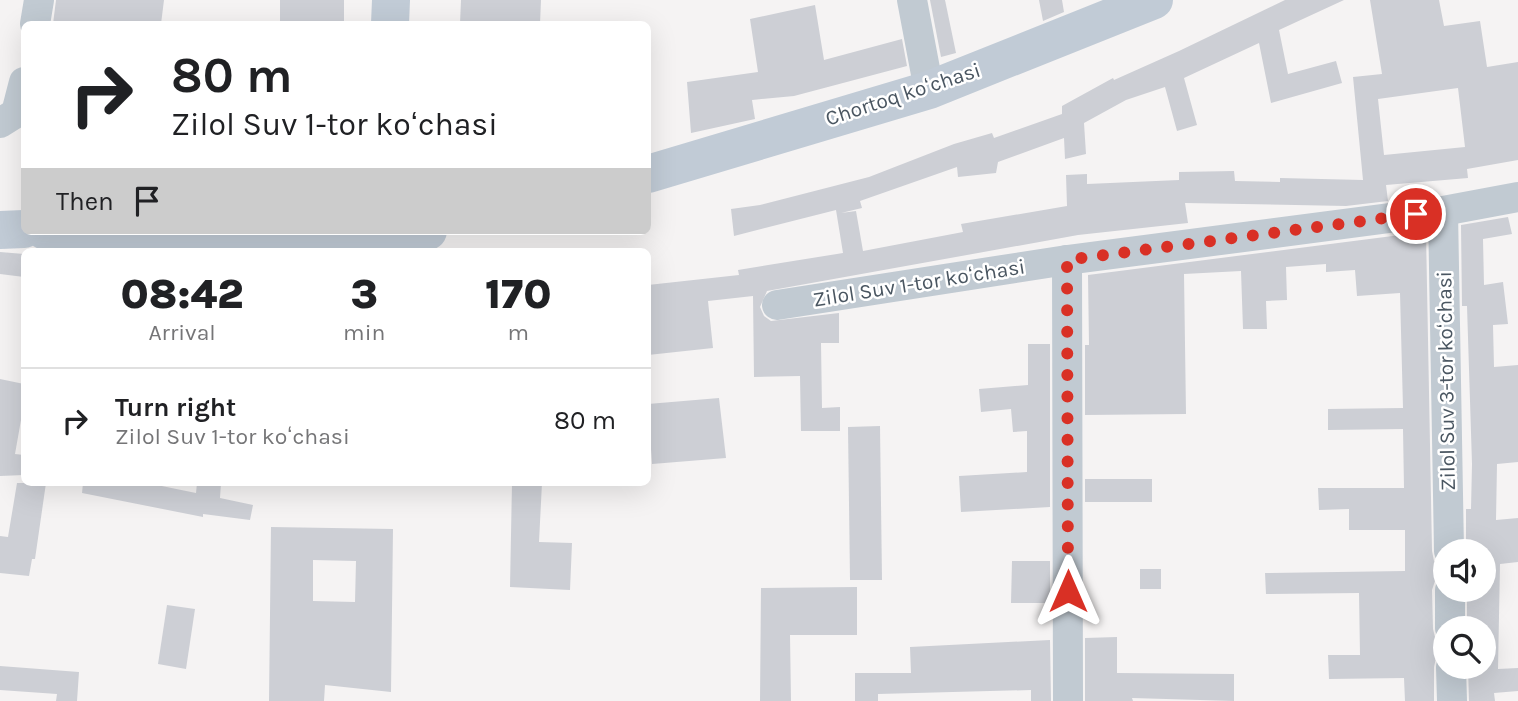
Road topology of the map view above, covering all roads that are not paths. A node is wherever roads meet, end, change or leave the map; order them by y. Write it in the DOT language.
graph roads {
  1 [pos="39,0"];
  2 [pos="391,0"];
  3 [pos="912,0"];
  4 [pos="1154,0"];
  5 [pos="36,21"];
  6 [pos="390,21"];
  7 [pos="929,90"];
  8 [pos="21,94"];
  9 [pos="0,122"];
  10 [pos="651,173"];
  11 [pos="1518,197"];
  12 [pos="1443,211"];
  13 [pos="21,229"];
  14 [pos="0,230"];
  15 [pos="90,235"];
  16 [pos="381,237"];
  17 [pos="306,248"];
  18 [pos="306,248"];
  19 [pos="1067,260"];
  20 [pos="778,305"];
  21 [pos="1449,539"];
  22 [pos="1451,679"];
  23 [pos="1068,701"];
  24 [pos="1452,701"];
  1 -- 5 [label="street"];
  2 -- 6 [label="main road"];
  3 -- 7 [label="street"];
  4 -- 7 [label="main road, Chortoq koʻchasi"];
  7 -- 10 [label="main road, Chortoq koʻchasi"];
  8 -- 9 [label="street"];
  11 -- 12 [label="street, Zilol Suv 1-tor koʻchasi"];
  12 -- 19 [label="street, Zilol Suv 1-tor koʻchasi"];
  12 -- 21 [label="street, Zilol Suv 3-tor koʻchasi"];
  13 -- 14 [label="main road"];
  15 -- 17 [label="main road"];
  16 -- 18 [label="main road"];
  19 -- 20 [label="street, Zilol Suv 1-tor koʻchasi"];
  19 -- 23 [label="street"];
  22 -- 24 [label="street"];
}
